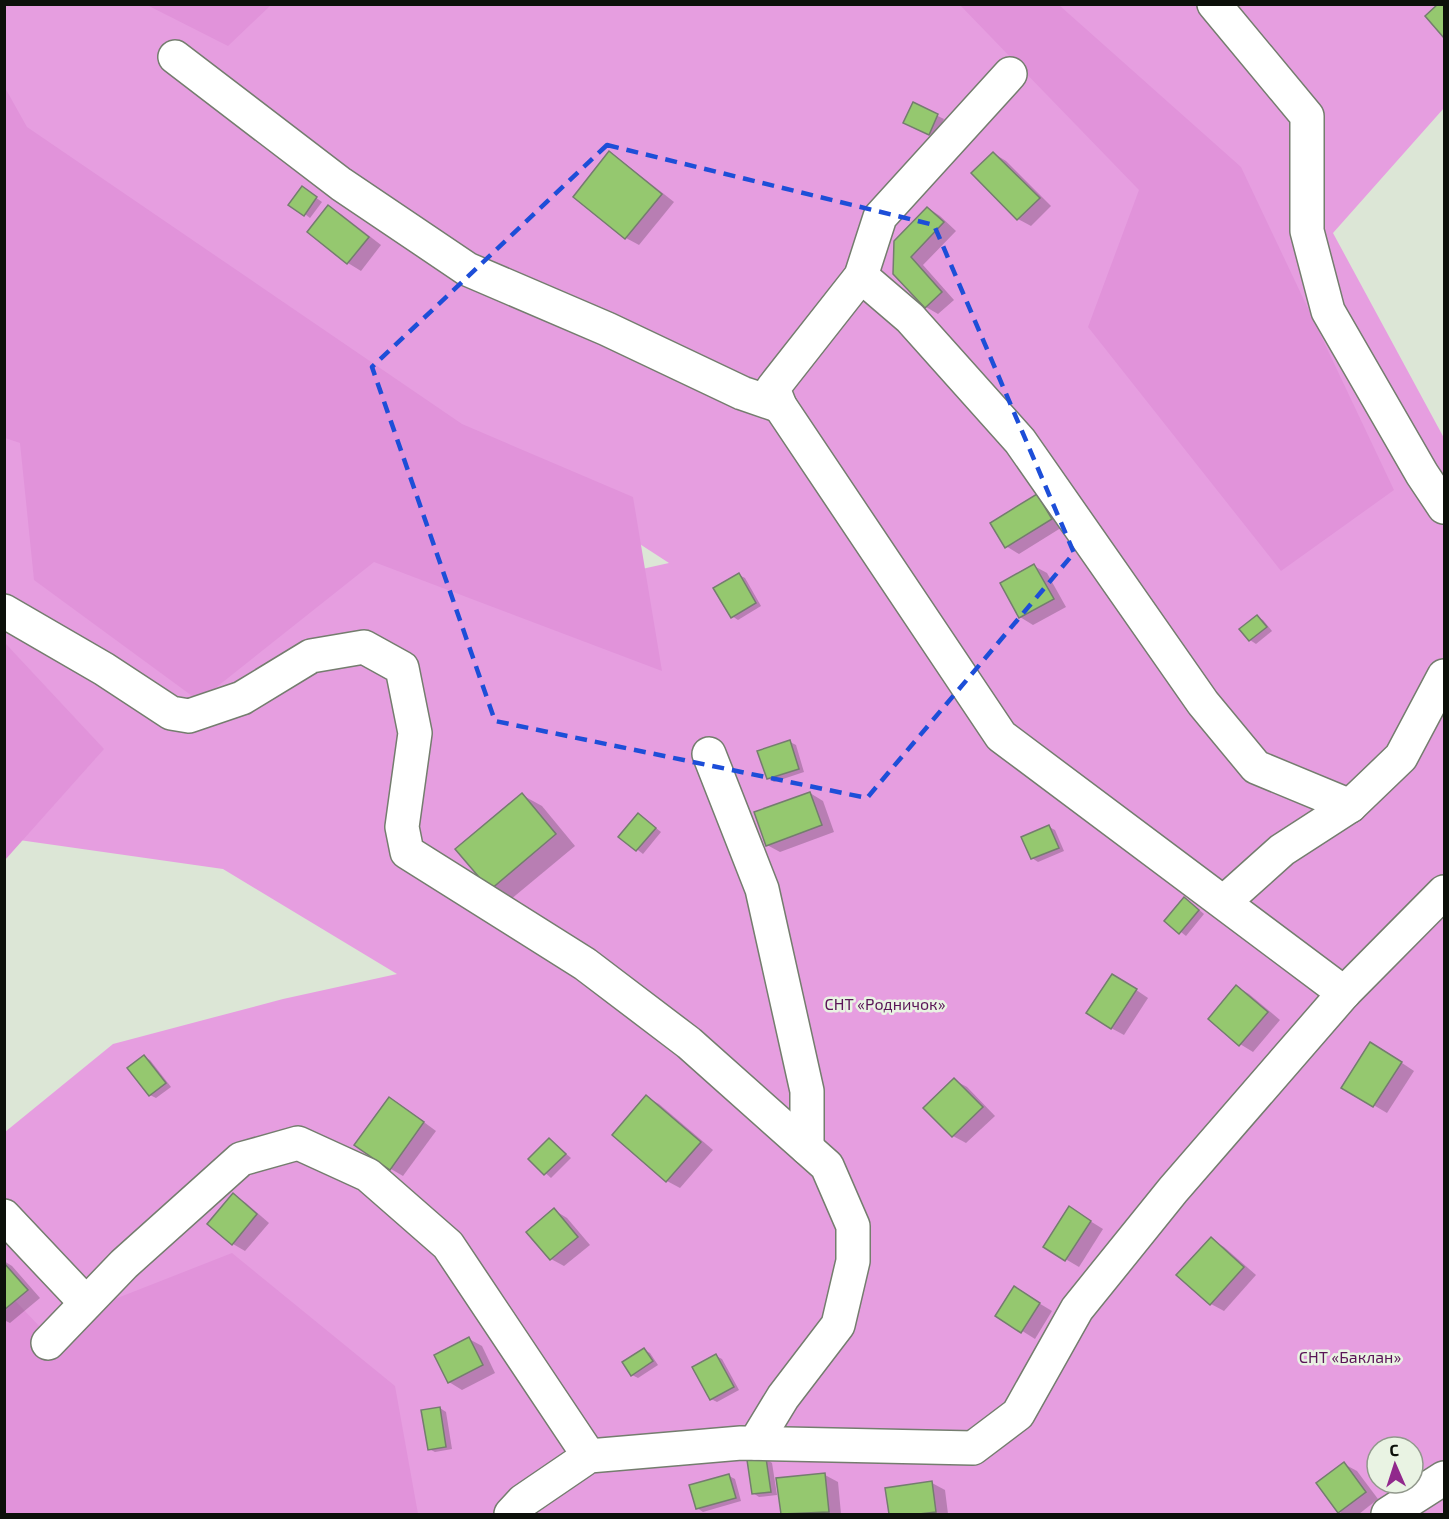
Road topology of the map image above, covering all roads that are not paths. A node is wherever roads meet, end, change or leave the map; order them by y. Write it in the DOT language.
graph roads {
  1 [pos="1214,4"];
  2 [pos="175,57"];
  3 [pos="1010,74"];
  4 [pos="861,276"];
  5 [pos="780,406"];
  6 [pos="1444,507"];
  7 [pos="4,611"];
  8 [pos="1444,676"];
  9 [pos="709,754"];
  10 [pos="1350,806"];
  11 [pos="1444,892"];
  12 [pos="1224,902"];
  13 [pos="1344,993"];
  14 [pos="807,1148"];
  15 [pos="4,1216"];
  16 [pos="86,1303"];
  17 [pos="48,1342"];
  18 [pos="755,1443"];
  19 [pos="589,1456"];
  20 [pos="1444,1478"];
  21 [pos="511,1515"];
  22 [pos="1388,1515"];
  1 -- 6 [label="street"];
  2 -- 5 [label="street"];
  3 -- 4 [label="street"];
  4 -- 5 [label="street"];
  4 -- 10 [label="street"];
  5 -- 12 [label="street"];
  7 -- 14 [label="street"];
  8 -- 10 [label="street"];
  9 -- 14 [label="street"];
  10 -- 12 [label="street"];
  11 -- 13 [label="street"];
  12 -- 13 [label="street"];
  13 -- 18 [label="street"];
  14 -- 18 [label="street"];
  15 -- 16 [label="street"];
  16 -- 17 [label="street"];
  16 -- 19 [label="street"];
  18 -- 19 [label="street"];
  19 -- 21 [label="street"];
  20 -- 22 [label="street"];
}
